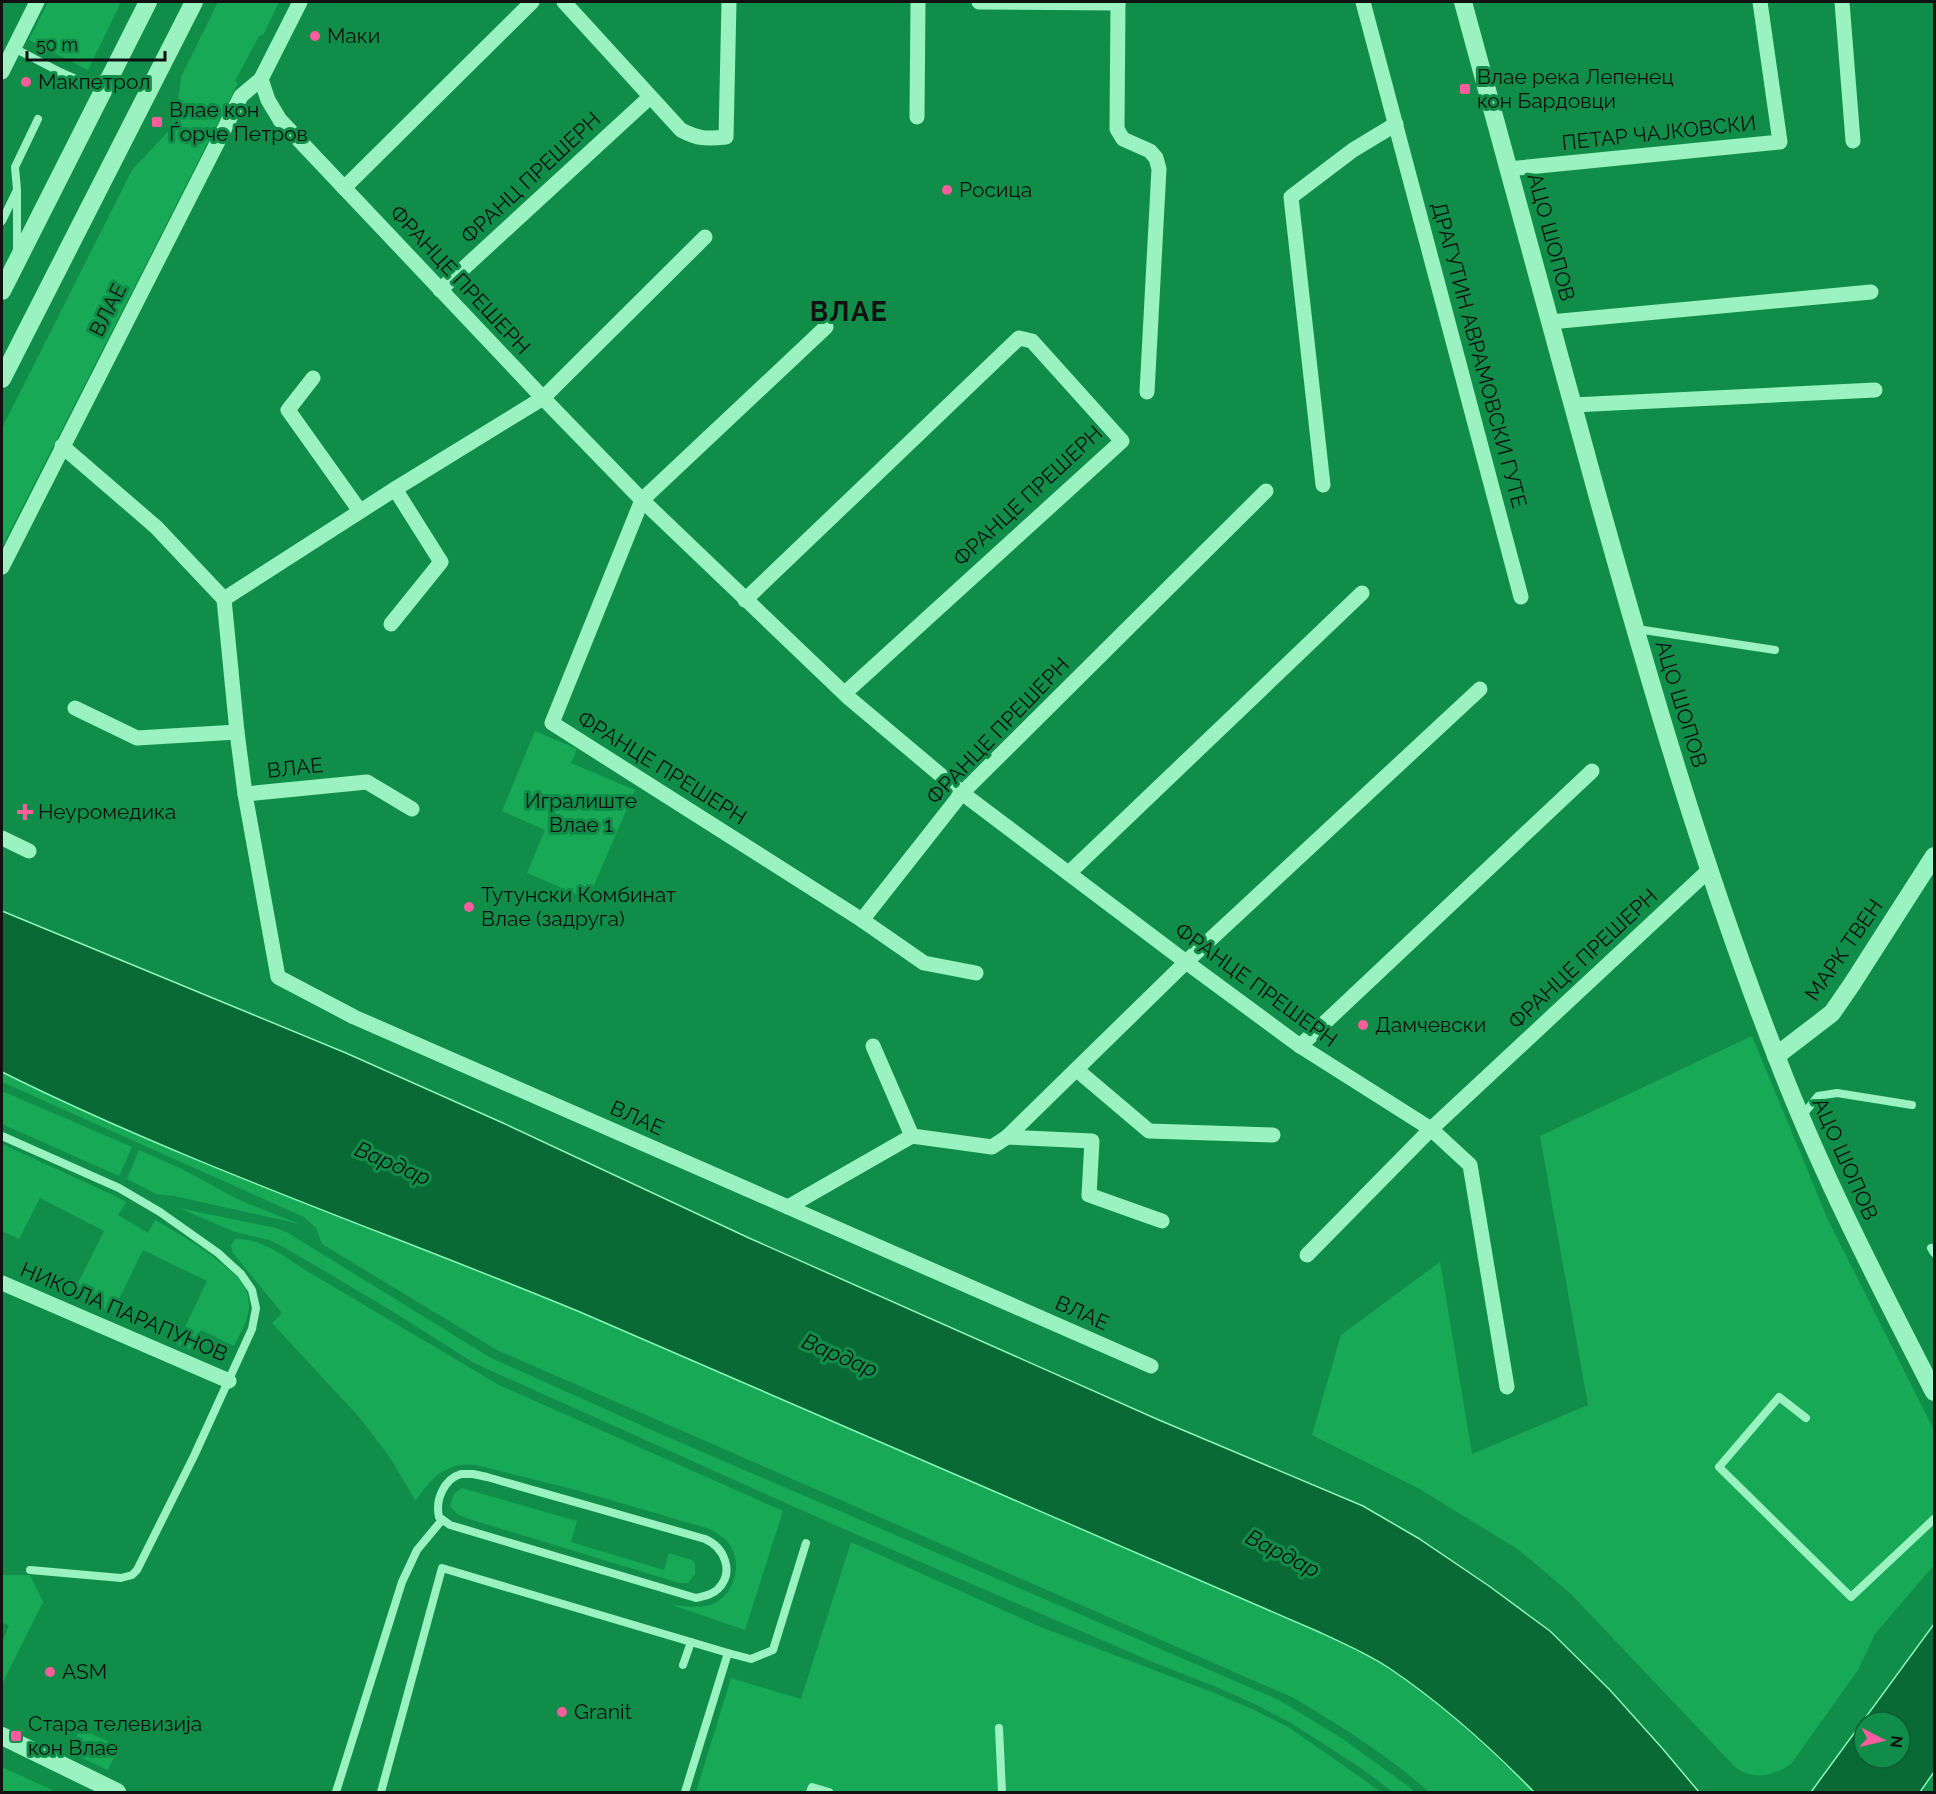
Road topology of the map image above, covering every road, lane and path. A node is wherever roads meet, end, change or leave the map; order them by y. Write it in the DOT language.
graph roads {
  1 [pos="37,2"];
  2 [pos="148,2"];
  3 [pos="194,2"];
  4 [pos="300,2"];
  5 [pos="532,2"];
  6 [pos="564,2"];
  7 [pos="729,2"];
  8 [pos="918,2"];
  9 [pos="979,2"];
  10 [pos="1118,2"];
  11 [pos="1363,2"];
  12 [pos="1463,2"];
  13 [pos="1760,2"];
  14 [pos="1842,2"];
  15 [pos="14,48"];
  16 [pos="2,72"];
  17 [pos="62,73"];
  18 [pos="110,78"];
  19 [pos="261,79"];
  20 [pos="55,87"];
  21 [pos="650,97"];
  22 [pos="917,117"];
  23 [pos="38,119"];
  24 [pos="1396,124"];
  25 [pos="1853,141"];
  26 [pos="1508,169"];
  27 [pos="344,188"];
  28 [pos="17,190"];
  29 [pos="2,221"];
  30 [pos="705,237"];
  31 [pos="16,261"];
  32 [pos="440,290"];
  33 [pos="2,291"];
  34 [pos="1871,292"];
  35 [pos="1550,322"];
  36 [pos="826,327"];
  37 [pos="313,378"];
  38 [pos="2,380"];
  39 [pos="1875,390"];
  40 [pos="1147,392"];
  41 [pos="543,398"];
  42 [pos="1573,405"];
  43 [pos="62,447"];
  44 [pos="1323,485"];
  45 [pos="395,489"];
  46 [pos="1266,491"];
  47 [pos="642,500"];
  48 [pos="360,512"];
  49 [pos="2,567"];
  50 [pos="1362,593"];
  51 [pos="1521,597"];
  52 [pos="224,599"];
  53 [pos="746,600"];
  54 [pos="391,624"];
  55 [pos="1635,628"];
  56 [pos="1775,650"];
  57 [pos="1480,689"];
  58 [pos="845,693"];
  59 [pos="75,708"];
  60 [pos="237,732"];
  61 [pos="1592,771"];
  62 [pos="962,793"];
  63 [pos="245,794"];
  64 [pos="412,809"];
  65 [pos="2,838"];
  66 [pos="29,851"];
  67 [pos="1935,856"];
  68 [pos="1708,871"];
  69 [pos="1069,873"];
  70 [pos="862,920"];
  71 [pos="1186,962"];
  72 [pos="976,973"];
  73 [pos="873,1046"];
  74 [pos="1300,1046"];
  75 [pos="1776,1056"];
  76 [pos="1077,1070"];
  77 [pos="1912,1106"];
  78 [pos="1801,1118"];
  79 [pos="1431,1129"];
  80 [pos="1273,1135"];
  81 [pos="2,1136"];
  82 [pos="912,1136"];
  83 [pos="1007,1137"];
  84 [pos="788,1207"];
  85 [pos="1162,1221"];
  86 [pos="1307,1255"];
  87 [pos="2,1283"];
  88 [pos="1151,1366"];
  89 [pos="229,1382"];
  90 [pos="1507,1387"];
  91 [pos="1935,1392"];
  92 [pos="1806,1418"];
  93 [pos="1935,1519"];
  94 [pos="442,1520"];
  95 [pos="806,1544"];
  96 [pos="30,1570"];
  97 [pos="691,1642"];
  98 [pos="728,1653"];
  99 [pos="684,1665"];
  100 [pos="999,1728"];
  101 [pos="2,1736"];
  102 [pos="117,1792"];
  103 [pos="336,1792"];
  104 [pos="381,1792"];
  105 [pos="685,1792"];
  106 [pos="810,1792"];
  107 [pos="829,1792"];
  108 [pos="1002,1792"];
  1 -- 15 [label="street"];
  2 -- 18 [label="street"];
  3 -- 38 [label="street"];
  4 -- 19 [label="street, ВЛАЕ"];
  5 -- 27 [label="street"];
  6 -- 21 [label="street"];
  7 -- 21 [label="street"];
  8 -- 22 [label="street"];
  9 -- 10 [label="street"];
  10 -- 40 [label="street"];
  11 -- 24 [label="street, ДРАГУТИН АВРАМОВСКИ ГУТЕ"];
  12 -- 26 [label="street, АЦО ШОПОВ"];
  13 -- 26 [label="street, ПЕТАР ЧАЈКОВСКИ"];
  14 -- 25 [label="street"];
  15 -- 16 [label="street"];
  15 -- 17 [label="lane"];
  17 -- 18 [label="lane"];
  17 -- 20 [label="lane"];
  18 -- 31 [label="street"];
  19 -- 27 [label="street, ФРАНЦE ПРЕШЕРН"];
  19 -- 43 [label="street, ВЛАЕ"];
  21 -- 32 [label="street, ФРАНЦ ПРЕШЕРН"];
  23 -- 28 [label="lane"];
  24 -- 44 [label="street"];
  24 -- 51 [label="street, ДРАГУТИН АВРАМОВСКИ ГУТЕ"];
  26 -- 35 [label="street, АЦО ШОПОВ"];
  27 -- 32 [label="street, ФРАНЦE ПРЕШЕРН"];
  28 -- 29 [label="lane"];
  28 -- 31 [label="lane"];
  30 -- 41 [label="street"];
  31 -- 33 [label="street"];
  32 -- 41 [label="street, ФРАНЦE ПРЕШЕРН"];
  34 -- 35 [label="street"];
  35 -- 42 [label="street, АЦО ШОПОВ"];
  36 -- 47 [label="street, ФРАНЦE ПРЕШЕРН"];
  37 -- 48 [label="street"];
  39 -- 42 [label="street"];
  41 -- 45 [label="street"];
  41 -- 47 [label="street, ФРАНЦE ПРЕШЕРН"];
  42 -- 55 [label="street, АЦО ШОПОВ"];
  43 -- 49 [label="street, ВЛАЕ"];
  43 -- 52 [label="street"];
  45 -- 48 [label="street"];
  45 -- 54 [label="street"];
  46 -- 62 [label="street, ФРАНЦЕ ПРЕШЕРН"];
  47 -- 53 [label="street, ФРАНЦE ПРЕШЕРН"];
  47 -- 70 [label="street, ФРАНЦE ПРЕШЕРН"];
  48 -- 52 [label="street"];
  50 -- 69 [label="street"];
  52 -- 60 [label="street, ВЛАЕ"];
  53 -- 58 [label="street, ФРАНЦE ПРЕШЕРН"];
  53 -- 58 [label="street, ФРАНЦE ПРЕШЕРН"];
  55 -- 56 [label="lane"];
  55 -- 68 [label="street, АЦО ШОПОВ"];
  57 -- 71 [label="street"];
  58 -- 62 [label="street, ФРАНЦE ПРЕШЕРН"];
  59 -- 60 [label="street"];
  60 -- 63 [label="street, ВЛАЕ"];
  61 -- 74 [label="street"];
  62 -- 69 [label="street, ФРАНЦE ПРЕШЕРН"];
  62 -- 70 [label="street, ФРАНЦЕ ПРЕШЕРН"];
  63 -- 64 [label="street, ВЛАЕ"];
  63 -- 84 [label="street, ВЛАЕ"];
  65 -- 66 [label="street"];
  67 -- 75 [label="street, МАРК ТВЕН"];
  68 -- 75 [label="street, АЦО ШОПОВ"];
  68 -- 79 [label="street, ФРАНЦЕ ПРЕШЕРН"];
  69 -- 71 [label="street, ФРАНЦE ПРЕШЕРН"];
  70 -- 72 [label="street"];
  71 -- 74 [label="street, ФРАНЦE ПРЕШЕРН"];
  71 -- 76 [label="street"];
  73 -- 82 [label="street"];
  74 -- 79 [label="street, ФРАНЦE ПРЕШЕРН"];
  75 -- 78 [label="street, АЦО ШОПОВ"];
  76 -- 80 [label="street"];
  76 -- 83 [label="street"];
  77 -- 78 [label="lane"];
  78 -- 91 [label="street, АЦО ШОПОВ"];
  79 -- 86 [label="street, ФРАНЦЕ ПРЕШЕРН"];
  79 -- 90 [label="street, ФРАНЦE ПРЕШЕРН"];
  81 -- 89 [label="lane, НИКОЛА ПАРАПУНОВ"];
  82 -- 83 [label="street"];
  82 -- 84 [label="street"];
  83 -- 85 [label="street"];
  84 -- 88 [label="street, ВЛАЕ"];
  87 -- 89 [label="street, НИКОЛА ПАРАПУНОВ"];
  89 -- 96 [label="lane, НИКОЛА ПАРАПУНОВ"];
  92 -- 93 [label="lane"];
  94 -- 94 [label="lane"];
  94 -- 103 [label="lane"];
  95 -- 98 [label="lane"];
  97 -- 98 [label="lane"];
  97 -- 99 [label="lane"];
  97 -- 104 [label="lane"];
  98 -- 105 [label="lane"];
  100 -- 108 [label="lane"];
  101 -- 102 [label="street"];
  106 -- 107 [label="lane"];
}
